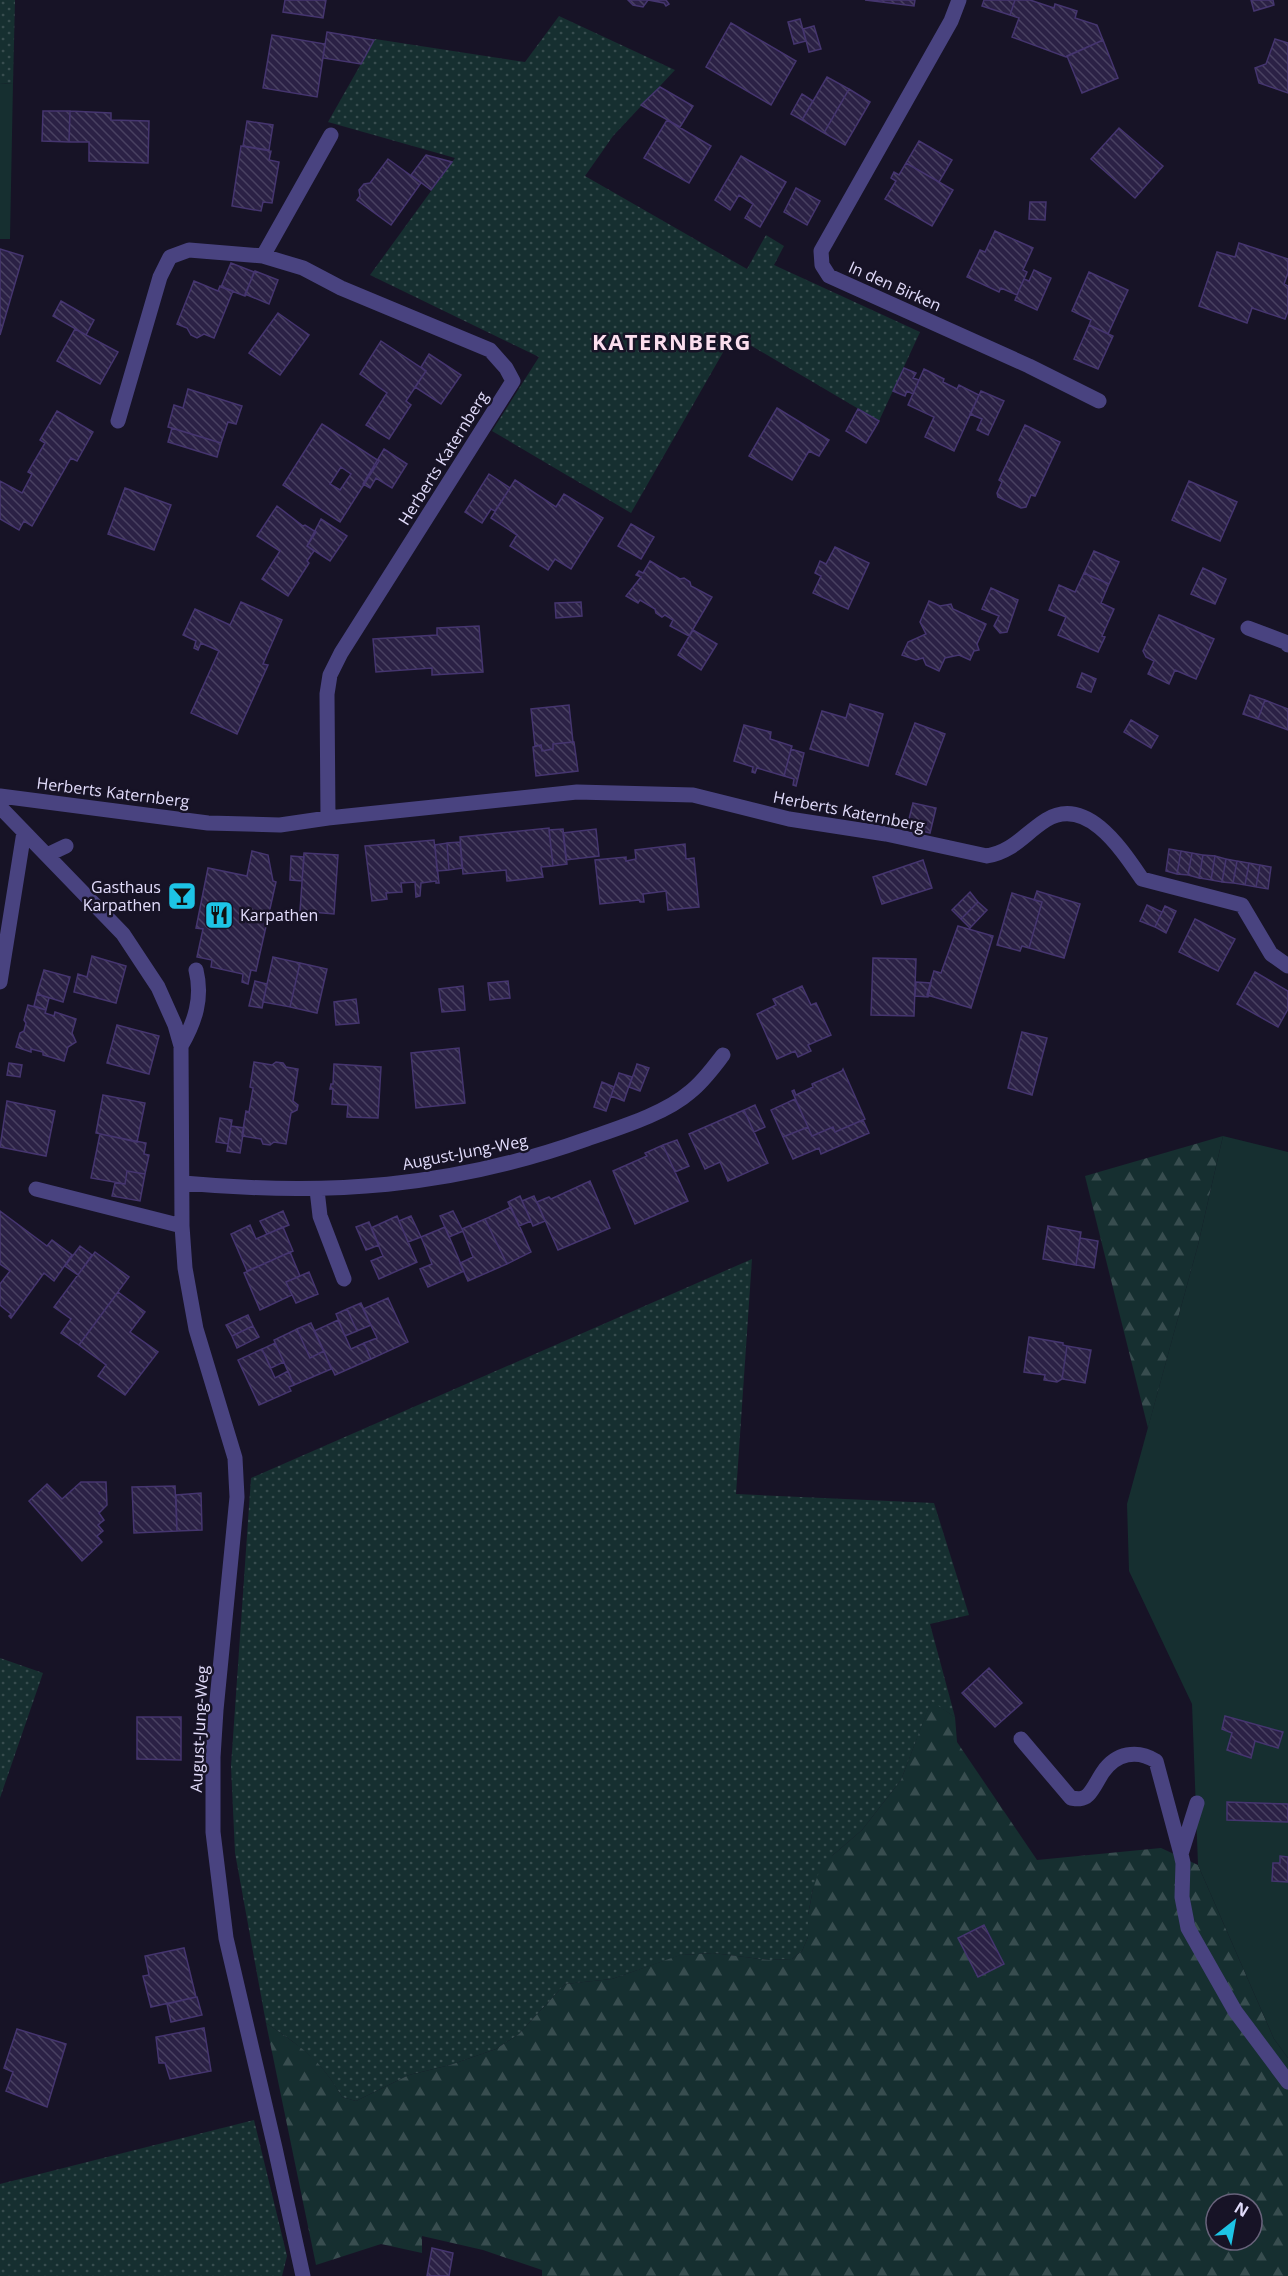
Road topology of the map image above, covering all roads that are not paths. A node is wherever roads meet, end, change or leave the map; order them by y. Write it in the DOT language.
graph roads {
  1 [pos="959,0"];
  2 [pos="332,135"];
  3 [pos="263,256"];
  4 [pos="1100,401"];
  5 [pos="118,421"];
  6 [pos="1248,628"];
  7 [pos="1288,645"];
  8 [pos="0,796"];
  9 [pos="0,807"];
  10 [pos="328,818"];
  11 [pos="24,832"];
  12 [pos="66,846"];
  13 [pos="47,855"];
  14 [pos="1288,966"];
  15 [pos="196,969"];
  16 [pos="0,982"];
  17 [pos="181,1046"];
  18 [pos="723,1055"];
  19 [pos="183,1183"];
  20 [pos="36,1189"];
  21 [pos="317,1190"];
  22 [pos="182,1226"];
  23 [pos="344,1279"];
  24 [pos="1021,1739"];
  25 [pos="1197,1803"];
  26 [pos="1181,1854"];
  27 [pos="1288,2082"];
  28 [pos="303,2276"];
  1 -- 4 [label="street, In den Birken"];
  2 -- 3 [label="street"];
  3 -- 5 [label="street, Herberts Katernberg"];
  3 -- 10 [label="street, Herberts Katernberg"];
  6 -- 7 [label="street"];
  8 -- 10 [label="street, Herberts Katernberg"];
  9 -- 11 [label="street, August-Jung-Weg"];
  10 -- 14 [label="street, Herberts Katernberg"];
  11 -- 13 [label="street, August-Jung-Weg"];
  11 -- 16 [label="street"];
  12 -- 13 [label="street"];
  13 -- 17 [label="street, August-Jung-Weg"];
  15 -- 17 [label="street"];
  17 -- 19 [label="street, August-Jung-Weg"];
  18 -- 21 [label="street, August-Jung-Weg"];
  19 -- 21 [label="street, August-Jung-Weg"];
  19 -- 22 [label="street, August-Jung-Weg"];
  20 -- 22 [label="street"];
  21 -- 23 [label="street"];
  22 -- 28 [label="street, August-Jung-Weg"];
  24 -- 26 [label="street"];
  25 -- 26 [label="street"];
  26 -- 27 [label="street"];
}
